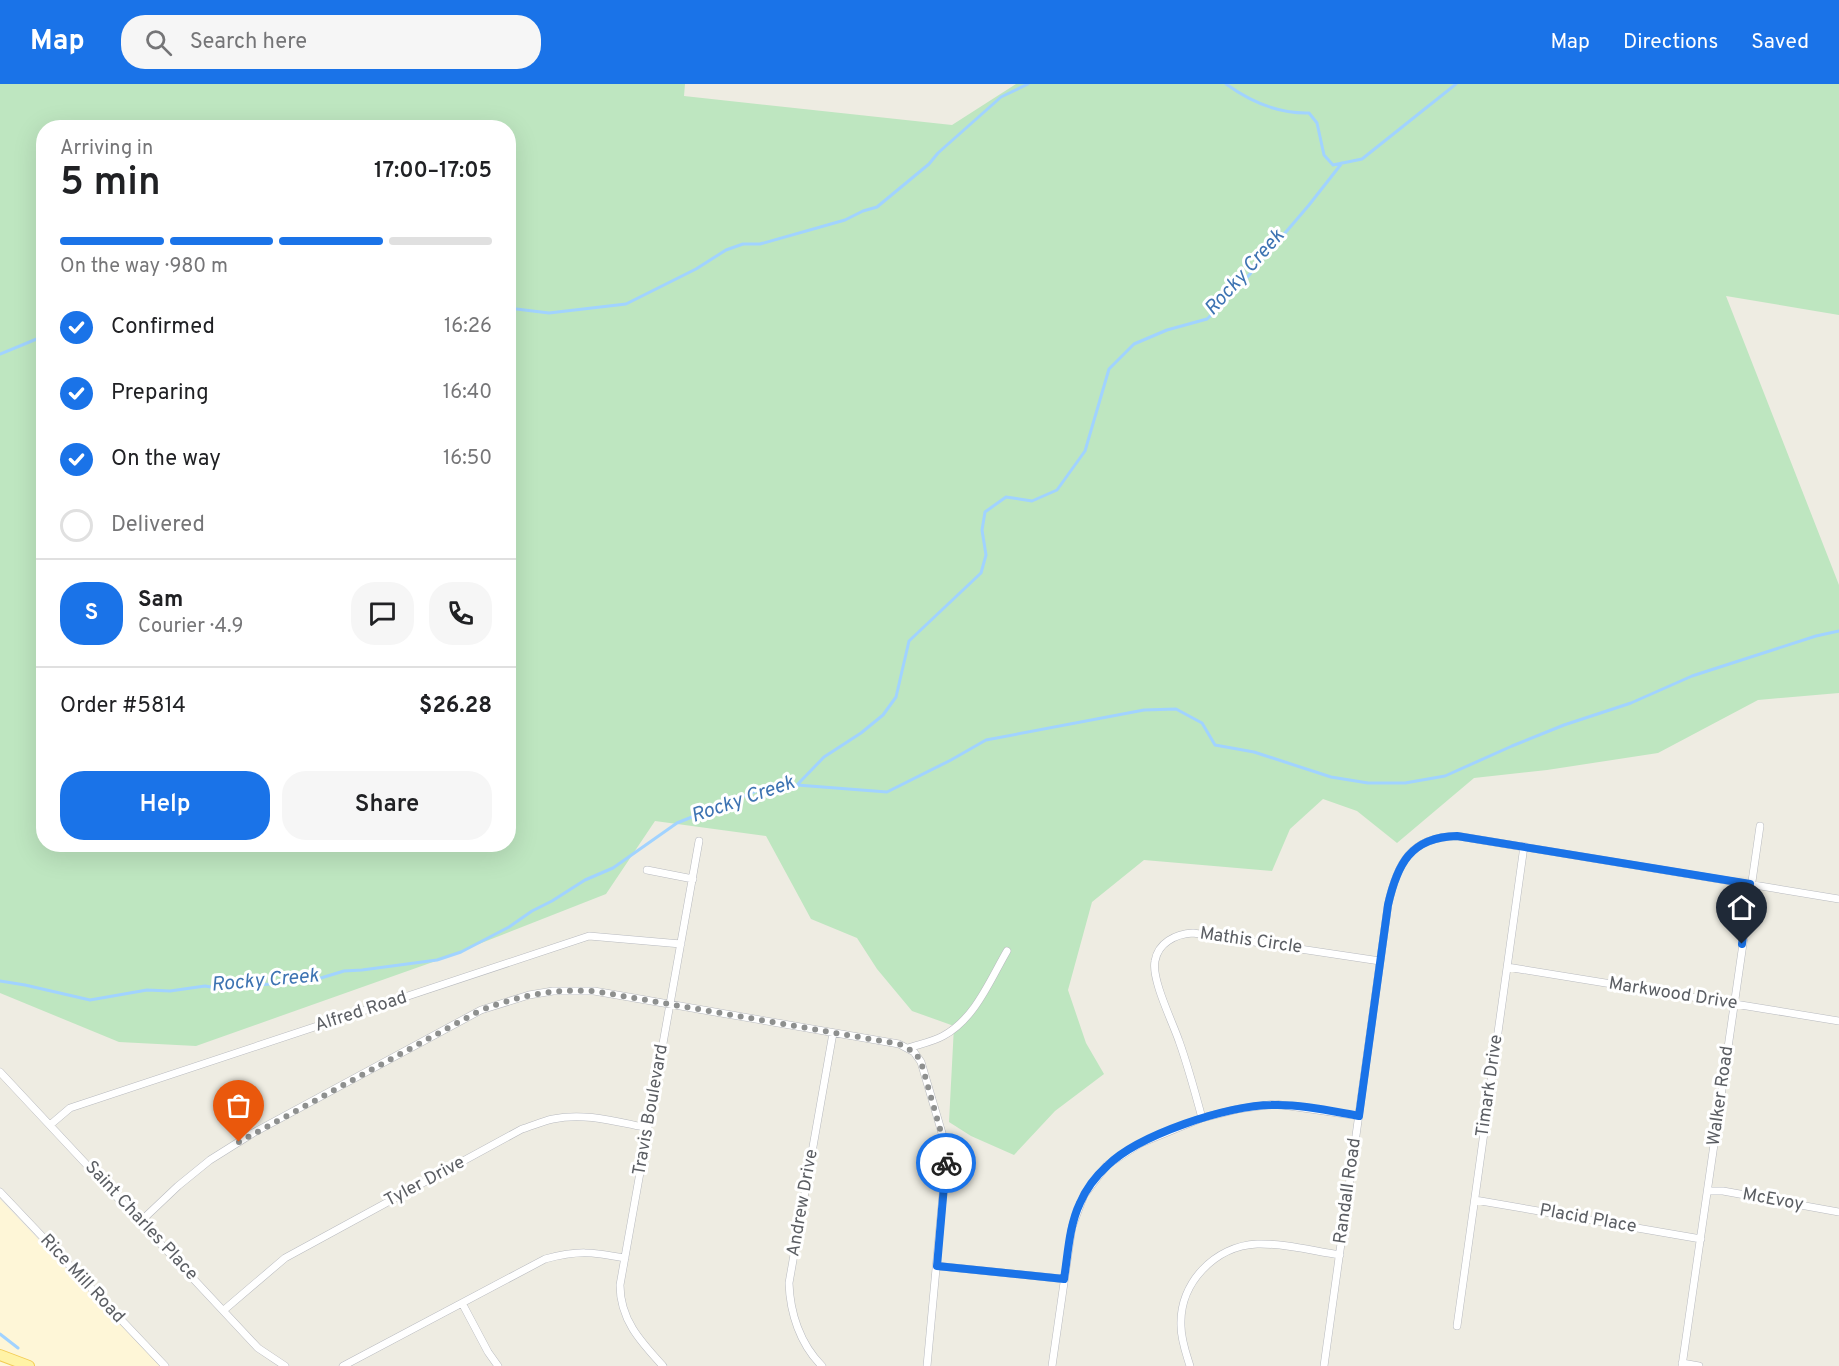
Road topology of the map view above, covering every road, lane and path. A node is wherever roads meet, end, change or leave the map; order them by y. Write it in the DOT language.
graph roads {
  1 [pos="1760,826"];
  2 [pos="699,841"];
  3 [pos="1524,846"];
  4 [pos="647,870"];
  5 [pos="693,879"];
  6 [pos="1750,884"];
  7 [pos="1839,899"];
  8 [pos="681,944"];
  9 [pos="1007,951"];
  10 [pos="1380,961"];
  11 [pos="1507,967"];
  12 [pos="670,1004"];
  13 [pos="1734,1004"];
  14 [pos="1839,1021"];
  15 [pos="833,1033"];
  16 [pos="908,1048"];
  17 [pos="0,1072"];
  18 [pos="1359,1116"];
  19 [pos="1202,1118"];
  20 [pos="50,1125"];
  21 [pos="648,1128"];
  22 [pos="1708,1191"];
  23 [pos="0,1192"];
  24 [pos="1474,1200"];
  25 [pos="1839,1212"];
  26 [pos="140,1222"];
  27 [pos="1701,1239"];
  28 [pos="1340,1255"];
  29 [pos="625,1258"];
  30 [pos="937,1266"];
  31 [pos="1064,1279"];
  32 [pos="462,1303"];
  33 [pos="224,1310"];
  34 [pos="1457,1326"];
  35 [pos="0,1355"];
  36 [pos="1682,1365"];
  37 [pos="29,1366"];
  38 [pos="165,1366"];
  39 [pos="285,1366"];
  40 [pos="343,1366"];
  41 [pos="498,1366"];
  42 [pos="663,1366"];
  43 [pos="822,1366"];
  44 [pos="927,1366"];
  45 [pos="1053,1366"];
  46 [pos="1190,1366"];
  47 [pos="1324,1366"];
  48 [pos="1699,1366"];
  1 -- 6 [label="street, Walker Road"];
  2 -- 5 [label="street, Travis Boulevard"];
  3 -- 6 [label="street"];
  3 -- 10 [label="street, Randall Road"];
  3 -- 11 [label="street, Timark Drive"];
  4 -- 5 [label="street"];
  5 -- 8 [label="street, Travis Boulevard"];
  6 -- 7 [label="street"];
  6 -- 13 [label="street, Walker Road"];
  8 -- 12 [label="street, Travis Boulevard"];
  8 -- 20 [label="street, Alfred Road"];
  9 -- 16 [label="street"];
  10 -- 18 [label="street, Randall Road"];
  10 -- 19 [label="street, Mathis Circle"];
  11 -- 13 [label="street, Markwood Drive"];
  11 -- 24 [label="street, Timark Drive"];
  12 -- 15 [label="street"];
  12 -- 21 [label="street, Travis Boulevard"];
  12 -- 26 [label="street"];
  13 -- 14 [label="street, Markwood Drive"];
  13 -- 22 [label="street, Walker Road"];
  15 -- 16 [label="street"];
  15 -- 43 [label="street, Andrew Drive"];
  16 -- 30 [label="street"];
  17 -- 20 [label="street, Saint Charles Place"];
  18 -- 19 [label="street"];
  18 -- 28 [label="street, Randall Road"];
  19 -- 31 [label="street"];
  20 -- 26 [label="street, Saint Charles Place"];
  21 -- 29 [label="street, Travis Boulevard"];
  21 -- 33 [label="street, Tyler Drive"];
  22 -- 25 [label="street, McEvoy"];
  22 -- 27 [label="street, Walker Road"];
  23 -- 38 [label="street, Rice Mill Road"];
  24 -- 27 [label="street, Placid Place"];
  24 -- 34 [label="street, Timark Drive"];
  26 -- 33 [label="street, Saint Charles Place"];
  27 -- 36 [label="street, Walker Road"];
  28 -- 46 [label="street"];
  28 -- 47 [label="street, Randall Road"];
  29 -- 32 [label="street"];
  29 -- 42 [label="street, Travis Boulevard"];
  30 -- 31 [label="street"];
  30 -- 44 [label="street"];
  31 -- 45 [label="street"];
  32 -- 40 [label="street"];
  32 -- 41 [label="street"];
  33 -- 39 [label="street, Saint Charles Place"];
  35 -- 37 [label="main road"];
  36 -- 48 [label="street"];
}
